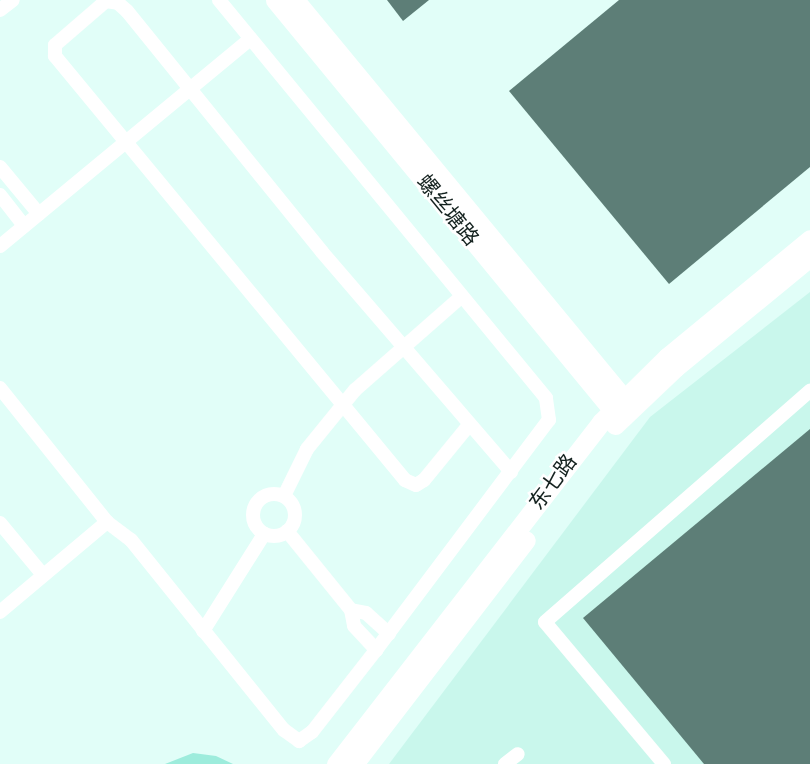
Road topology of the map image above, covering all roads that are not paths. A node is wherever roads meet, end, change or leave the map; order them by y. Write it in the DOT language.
graph roads {
  1 [pos="13,0"];
  2 [pos="219,0"];
  3 [pos="275,0"];
  4 [pos="295,0"];
  5 [pos="0,10"];
  6 [pos="250,39"];
  7 [pos="191,89"];
  8 [pos="125,143"];
  9 [pos="0,167"];
  10 [pos="0,195"];
  11 [pos="39,214"];
  12 [pos="24,226"];
  13 [pos="810,239"];
  14 [pos="0,246"];
  15 [pos="810,257"];
  16 [pos="461,297"];
  17 [pos="403,349"];
  18 [pos="0,388"];
  19 [pos="810,391"];
  20 [pos="342,407"];
  21 [pos="622,409"];
  22 [pos="469,425"];
  23 [pos="511,472"];
  24 [pos="284,496"];
  25 [pos="107,522"];
  26 [pos="0,523"];
  27 [pos="287,531"];
  28 [pos="264,534"];
  29 [pos="43,575"];
  30 [pos="351,610"];
  31 [pos="0,611"];
  32 [pos="203,631"];
  33 [pos="388,634"];
  34 [pos="376,650"];
  35 [pos="518,754"];
  36 [pos="337,764"];
  37 [pos="354,764"];
  38 [pos="505,764"];
  39 [pos="664,764"];
  1 -- 5 [label="street"];
  2 -- 6 [label="street"];
  3 -- 21 [label="main road, 螺丝塘路"];
  4 -- 21 [label="main road, 螺丝塘路"];
  6 -- 7 [label="street"];
  6 -- 16 [label="street"];
  7 -- 8 [label="street"];
  7 -- 8 [label="street"];
  7 -- 17 [label="street"];
  8 -- 11 [label="street"];
  8 -- 20 [label="street"];
  9 -- 11 [label="street"];
  10 -- 12 [label="street"];
  11 -- 12 [label="street"];
  12 -- 14 [label="street"];
  13 -- 21 [label="main road, 东七路"];
  15 -- 21 [label="main road, 东七路"];
  16 -- 17 [label="street"];
  16 -- 23 [label="street"];
  17 -- 20 [label="street"];
  17 -- 22 [label="street"];
  18 -- 25 [label="street"];
  19 -- 39 [label="street"];
  20 -- 22 [label="street"];
  20 -- 24 [label="street"];
  21 -- 36 [label="main road, 东七路"];
  21 -- 37 [label="main road, 东七路"];
  22 -- 23 [label="street"];
  23 -- 33 [label="street"];
  24 -- 27 [label="street"];
  24 -- 28 [label="street"];
  25 -- 29 [label="street"];
  25 -- 32 [label="street"];
  26 -- 29 [label="street"];
  27 -- 28 [label="street"];
  27 -- 30 [label="street"];
  28 -- 32 [label="street"];
  29 -- 31 [label="street"];
  30 -- 33 [label="street"];
  30 -- 34 [label="street"];
  32 -- 34 [label="street"];
  33 -- 34 [label="street"];
  35 -- 38 [label="street"];
}
